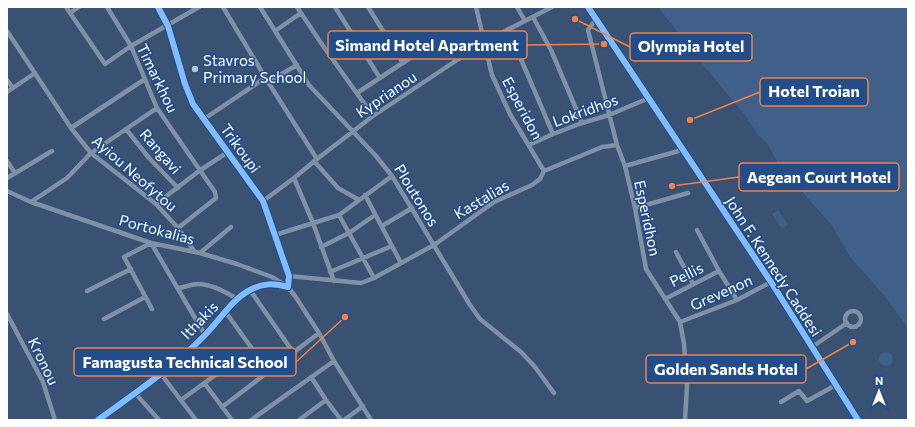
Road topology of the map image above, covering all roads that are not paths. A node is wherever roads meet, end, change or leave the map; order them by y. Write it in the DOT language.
graph roads {
  1 [pos="66,7"];
  2 [pos="79,7"];
  3 [pos="107,7"];
  4 [pos="158,7"];
  5 [pos="199,7"];
  6 [pos="223,7"];
  7 [pos="260,7"];
  8 [pos="297,7"];
  9 [pos="335,7"];
  10 [pos="368,7"];
  11 [pos="476,7"];
  12 [pos="517,7"];
  13 [pos="588,7"];
  14 [pos="549,8"];
  15 [pos="70,13"];
  16 [pos="301,13"];
  17 [pos="533,17"];
  18 [pos="596,19"];
  19 [pos="525,21"];
  20 [pos="168,26"];
  21 [pos="508,29"];
  22 [pos="7,31"];
  23 [pos="275,31"];
  24 [pos="484,42"];
  25 [pos="131,46"];
  26 [pos="459,59"];
  27 [pos="403,63"];
  28 [pos="297,65"];
  29 [pos="35,74"];
  30 [pos="380,78"];
  31 [pos="145,79"];
  32 [pos="7,80"];
  33 [pos="266,80"];
  34 [pos="12,88"];
  35 [pos="7,92"];
  36 [pos="357,93"];
  37 [pos="649,98"];
  38 [pos="157,108"];
  39 [pos="609,115"];
  40 [pos="373,116"];
  41 [pos="204,119"];
  42 [pos="582,123"];
  43 [pos="71,128"];
  44 [pos="126,129"];
  45 [pos="352,132"];
  46 [pos="553,134"];
  47 [pos="528,145"];
  48 [pos="617,145"];
  49 [pos="682,150"];
  50 [pos="52,151"];
  51 [pos="228,152"];
  52 [pos="91,153"];
  53 [pos="316,160"];
  54 [pos="7,161"];
  55 [pos="625,166"];
  56 [pos="199,171"];
  57 [pos="544,171"];
  58 [pos="15,173"];
  59 [pos="392,176"];
  60 [pos="7,178"];
  61 [pos="294,178"];
  62 [pos="178,188"];
  63 [pos="7,191"];
  64 [pos="688,193"];
  65 [pos="365,195"];
  66 [pos="359,200"];
  67 [pos="263,201"];
  68 [pos="31,202"];
  69 [pos="156,204"];
  70 [pos="412,208"];
  71 [pos="635,208"];
  72 [pos="339,215"];
  73 [pos="376,215"];
  74 [pos="313,223"];
  75 [pos="382,226"];
  76 [pos="231,227"];
  77 [pos="178,228"];
  78 [pos="697,230"];
  79 [pos="350,233"];
  80 [pos="275,235"];
  81 [pos="151,243"];
  82 [pos="434,244"];
  83 [pos="392,246"];
  84 [pos="321,247"];
  85 [pos="676,252"];
  86 [pos="198,253"];
  87 [pos="363,258"];
  88 [pos="401,263"];
  89 [pos="131,269"];
  90 [pos="719,271"];
  91 [pos="330,272"];
  92 [pos="289,276"];
  93 [pos="374,278"];
  94 [pos="334,281"];
  95 [pos="771,282"];
  96 [pos="693,284"];
  97 [pos="288,287"];
  98 [pos="179,288"];
  99 [pos="250,290"];
  100 [pos="87,291"];
  101 [pos="145,297"];
  102 [pos="237,299"];
  103 [pos="665,299"];
  104 [pos="737,300"];
  105 [pos="152,309"];
  106 [pos="225,311"];
  107 [pos="7,314"];
  108 [pos="104,319"];
  109 [pos="680,322"];
  110 [pos="846,323"];
  111 [pos="319,333"];
  112 [pos="205,335"];
  113 [pos="812,347"];
  114 [pos="251,349"];
  115 [pos="293,352"];
  116 [pos="334,361"];
  117 [pos="268,371"];
  118 [pos="161,374"];
  119 [pos="310,377"];
  120 [pos="205,384"];
  121 [pos="836,386"];
  122 [pos="554,393"];
  123 [pos="135,394"];
  124 [pos="181,400"];
  125 [pos="326,400"];
  126 [pos="781,402"];
  127 [pos="363,406"];
  128 [pos="222,407"];
  129 [pos="55,420"];
  130 [pos="98,420"];
  131 [pos="159,420"];
  132 [pos="196,420"];
  133 [pos="232,420"];
  134 [pos="251,420"];
  135 [pos="299,420"];
  136 [pos="343,420"];
  137 [pos="371,420"];
  138 [pos="685,420"];
  139 [pos="858,420"];
  1 -- 15 [label="street"];
  2 -- 15 [label="street"];
  3 -- 25 [label="street, Timarkhou"];
  4 -- 20 [label="street, Trikoupi"];
  5 -- 20 [label="street"];
  6 -- 33 [label="street"];
  7 -- 23 [label="street, Ploutonos"];
  8 -- 16 [label="street"];
  9 -- 30 [label="street"];
  10 -- 27 [label="street"];
  11 -- 24 [label="street, Esperidon"];
  12 -- 19 [label="street"];
  13 -- 18 [label="street, John F. Kennedy Caddesi"];
  14 -- 17 [label="street, Kyprianou"];
  15 -- 25 [label="street"];
  16 -- 23 [label="street"];
  16 -- 36 [label="street"];
  17 -- 19 [label="street, Kyprianou"];
  17 -- 42 [label="street"];
  18 -- 37 [label="street, John F. Kennedy Caddesi"];
  18 -- 39 [label="street, Esperidhon"];
  19 -- 21 [label="street, Kyprianou"];
  20 -- 25 [label="street"];
  20 -- 41 [label="street, Trikoupi"];
  21 -- 24 [label="street, Kyprianou"];
  21 -- 46 [label="street"];
  22 -- 29 [label="street, Ayiou Neofytou"];
  23 -- 28 [label="street, Ploutonos"];
  24 -- 26 [label="street, Kyprianou"];
  24 -- 47 [label="street, Esperidon"];
  25 -- 31 [label="street, Timarkhou"];
  26 -- 27 [label="street"];
  26 -- 40 [label="street, Kyprianou"];
  27 -- 30 [label="street"];
  28 -- 33 [label="street"];
  28 -- 45 [label="street, Ploutonos"];
  29 -- 34 [label="street"];
  29 -- 43 [label="street, Ayiou Neofytou"];
  30 -- 36 [label="street"];
  31 -- 38 [label="street, Timarkhou"];
  31 -- 43 [label="street"];
  32 -- 34 [label="street"];
  33 -- 41 [label="street"];
  33 -- 53 [label="street"];
  34 -- 35 [label="street"];
  36 -- 40 [label="street"];
  37 -- 39 [label="street, Lokridhos"];
  37 -- 49 [label="street, John F. Kennedy Caddesi"];
  38 -- 44 [label="street"];
  38 -- 56 [label="street, Timarkhou"];
  39 -- 42 [label="street, Lokridhos"];
  39 -- 48 [label="street, Esperidhon"];
  40 -- 45 [label="street, Kyprianou"];
  41 -- 51 [label="street, Trikoupi"];
  42 -- 46 [label="street, Lokridhos"];
  43 -- 52 [label="street, Ayiou Neofytou"];
  44 -- 52 [label="street"];
  44 -- 62 [label="street, Rangavi"];
  45 -- 53 [label="street, Kyprianou"];
  45 -- 59 [label="street, Ploutonos"];
  46 -- 47 [label="street, Lokridhos"];
  47 -- 57 [label="street, Esperidon"];
  48 -- 55 [label="street, Esperidhon"];
  48 -- 57 [label="street, Kastalias"];
  49 -- 55 [label="street"];
  49 -- 95 [label="street, John F. Kennedy Caddesi"];
  50 -- 58 [label="street"];
  51 -- 56 [label="street"];
  51 -- 67 [label="street, Trikoupi"];
  52 -- 68 [label="street"];
  52 -- 69 [label="street, Ayiou Neofytou"];
  53 -- 61 [label="street, Kyprianou"];
  53 -- 66 [label="street"];
  54 -- 58 [label="street"];
  55 -- 71 [label="street, Esperidhon"];
  56 -- 62 [label="street"];
  56 -- 77 [label="street, Timarkhou"];
  57 -- 82 [label="street, Kastalias"];
  58 -- 60 [label="street"];
  59 -- 65 [label="street"];
  59 -- 70 [label="street, Ploutonos"];
  61 -- 67 [label="street, Kyprianou"];
  61 -- 74 [label="street"];
  62 -- 69 [label="street"];
  63 -- 68 [label="street, Portokalias"];
  64 -- 71 [label="street"];
  65 -- 66 [label="street"];
  65 -- 73 [label="street"];
  66 -- 72 [label="street"];
  67 -- 80 [label="street, Trikoupi"];
  68 -- 81 [label="street, Portokalias"];
  69 -- 77 [label="street, Ayiou Neofytou"];
  70 -- 75 [label="street"];
  70 -- 82 [label="street, Ploutonos"];
  71 -- 103 [label="street, Esperidhon"];
  72 -- 74 [label="street"];
  72 -- 79 [label="street"];
  73 -- 75 [label="street"];
  73 -- 79 [label="street"];
  74 -- 80 [label="street"];
  74 -- 84 [label="street"];
  75 -- 83 [label="street"];
  76 -- 86 [label="street"];
  77 -- 86 [label="street, Ayiou Neofytou"];
  78 -- 90 [label="street"];
  79 -- 84 [label="street"];
  79 -- 87 [label="street"];
  80 -- 92 [label="street, Trikoupi"];
  81 -- 86 [label="street, Portokalias"];
  81 -- 89 [label="street"];
  81 -- 98 [label="street"];
  82 -- 88 [label="street, Kastalias"];
  82 -- 122 [label="street, Ploutonos"];
  83 -- 87 [label="street"];
  83 -- 88 [label="street"];
  84 -- 91 [label="street"];
  85 -- 96 [label="street"];
  86 -- 97 [label="street, Portokalias"];
  87 -- 91 [label="street"];
  87 -- 93 [label="street"];
  88 -- 93 [label="street, Kastalias"];
  89 -- 100 [label="street"];
  89 -- 101 [label="street"];
  90 -- 96 [label="street, Pellis"];
  90 -- 104 [label="street"];
  91 -- 94 [label="street"];
  92 -- 94 [label="street, Kastalias"];
  92 -- 97 [label="street, Trikoupi"];
  93 -- 94 [label="street, Kastalias"];
  95 -- 104 [label="street, Grevenon"];
  95 -- 113 [label="street, John F. Kennedy Caddesi"];
  96 -- 103 [label="street, Pellis"];
  97 -- 99 [label="street, Ithakis"];
  97 -- 111 [label="street, Portokalias"];
  98 -- 102 [label="street"];
  98 -- 112 [label="street"];
  99 -- 102 [label="street, Ithakis"];
  99 -- 115 [label="street"];
  101 -- 105 [label="street"];
  101 -- 108 [label="street"];
  102 -- 106 [label="street, Ithakis"];
  103 -- 109 [label="street, Esperidhon"];
  104 -- 109 [label="street, Grevenon"];
  106 -- 112 [label="street, Ithakis"];
  106 -- 114 [label="street"];
  107 -- 129 [label="street, Kronou"];
  109 -- 138 [label="street, Esperidhon"];
  110 -- 113 [label="street"];
  111 -- 115 [label="street"];
  111 -- 116 [label="street"];
  112 -- 118 [label="street, Ithakis"];
  113 -- 121 [label="street, John F. Kennedy Caddesi"];
  114 -- 117 [label="street"];
  114 -- 120 [label="street"];
  115 -- 117 [label="street"];
  116 -- 119 [label="street"];
  116 -- 127 [label="street"];
  117 -- 128 [label="street"];
  118 -- 123 [label="street, Ithakis"];
  118 -- 124 [label="street"];
  119 -- 125 [label="street"];
  119 -- 134 [label="street"];
  120 -- 124 [label="street"];
  120 -- 128 [label="street"];
  121 -- 126 [label="street"];
  121 -- 139 [label="street, John F. Kennedy Caddesi"];
  123 -- 130 [label="street, Ithakis"];
  123 -- 131 [label="street"];
  124 -- 132 [label="street"];
  125 -- 135 [label="street"];
  125 -- 136 [label="street"];
  127 -- 136 [label="street"];
  127 -- 137 [label="street"];
  128 -- 133 [label="street"];
}
